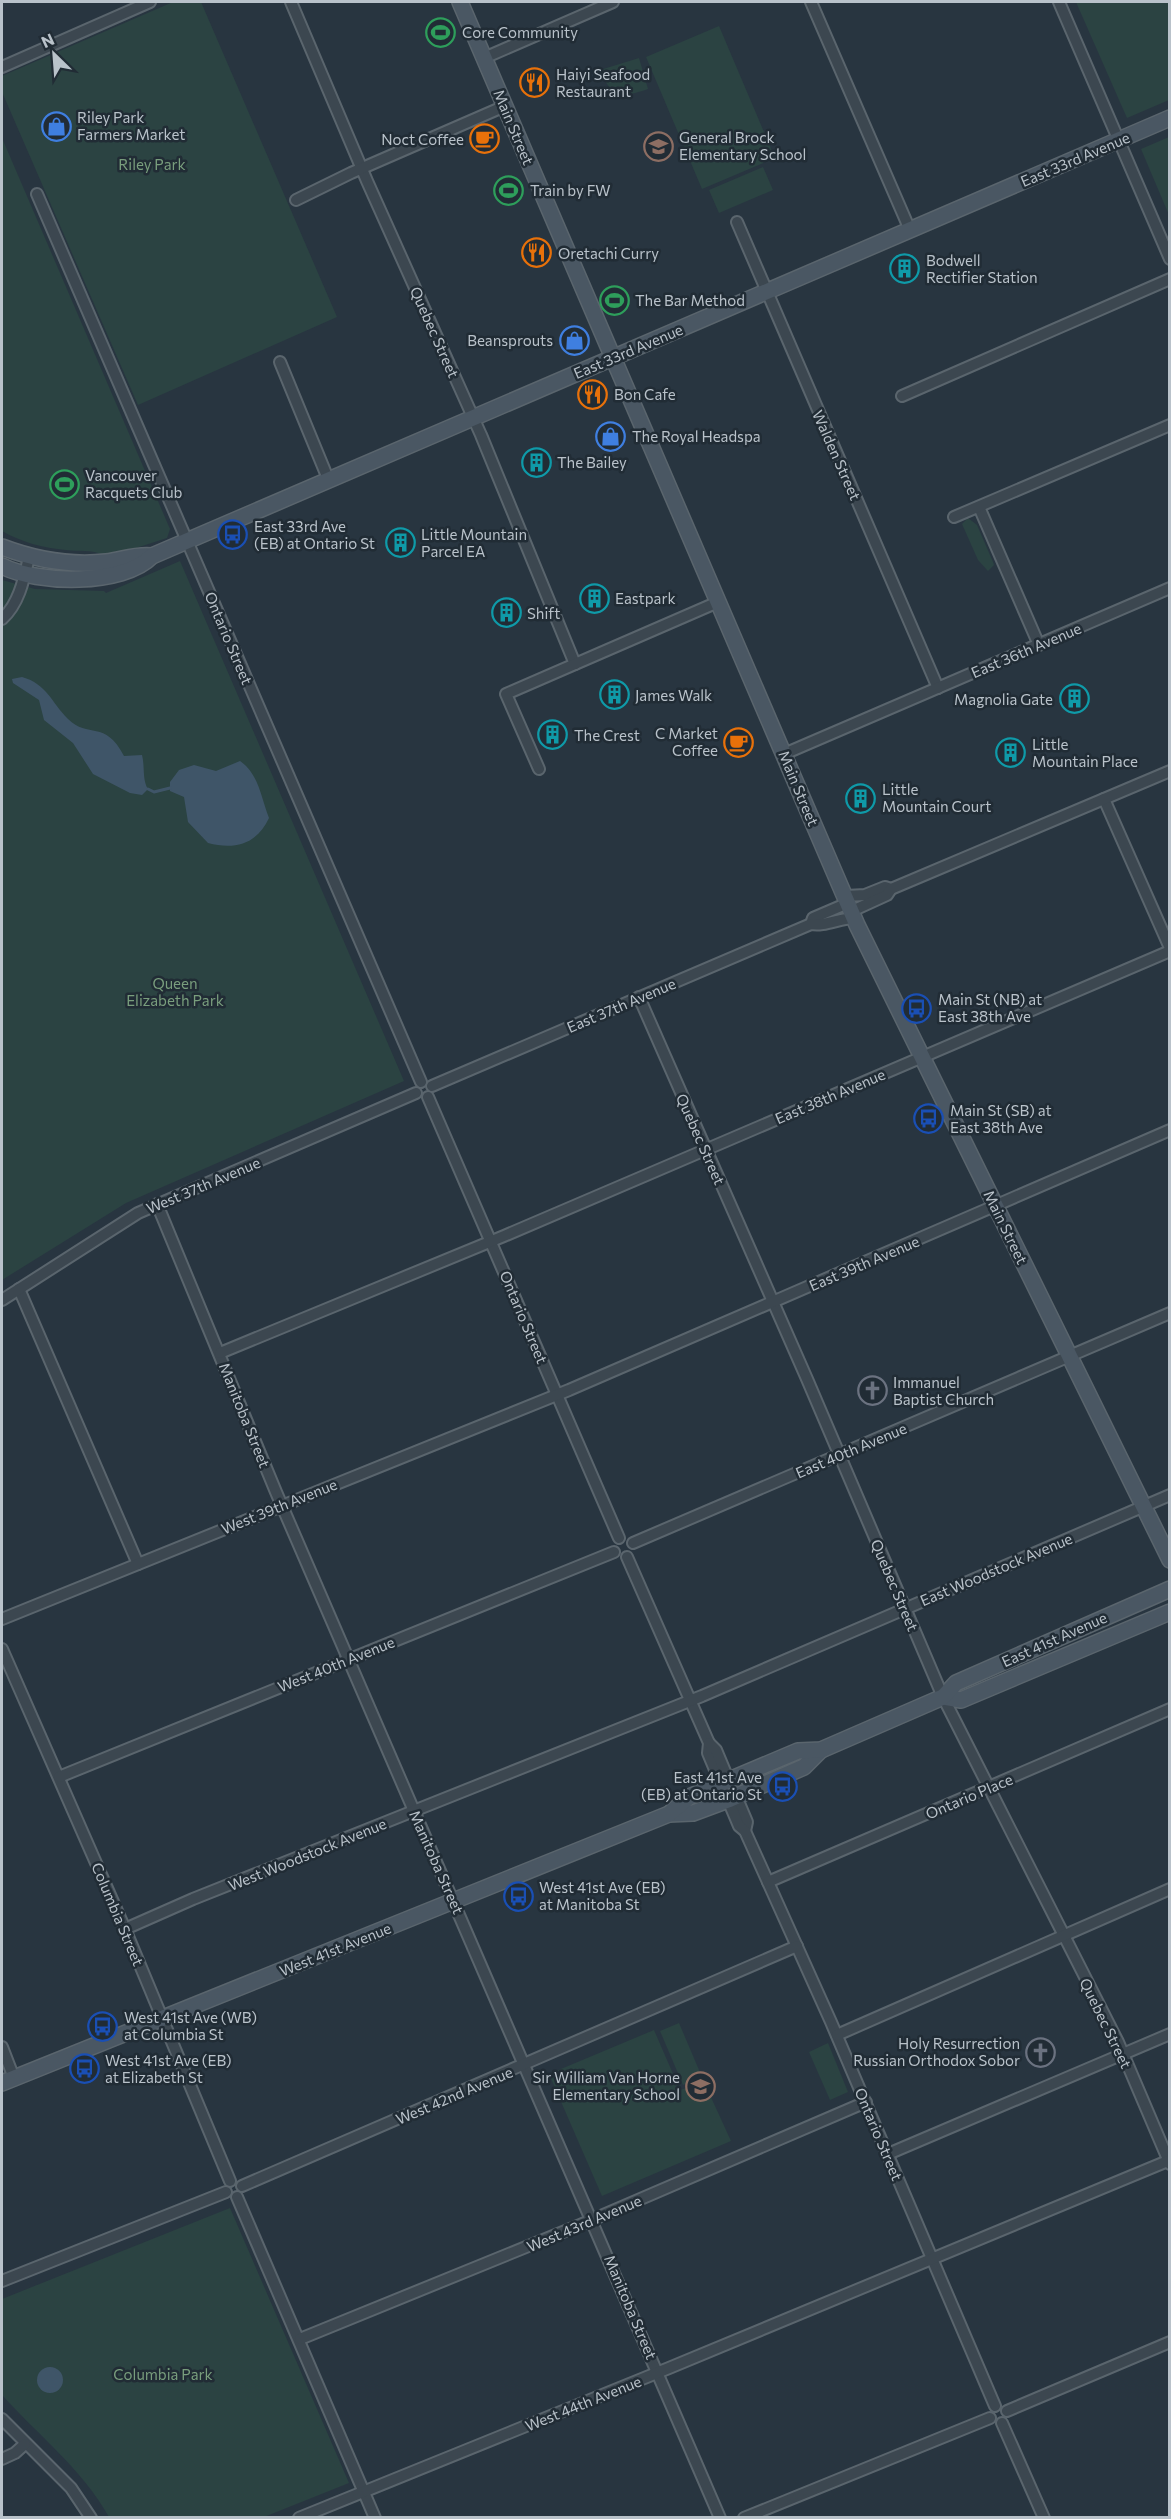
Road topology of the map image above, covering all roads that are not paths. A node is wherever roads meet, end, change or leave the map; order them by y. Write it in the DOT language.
graph roads {
  1 [pos="150,2"];
  2 [pos="291,2"];
  3 [pos="460,2"];
  4 [pos="613,2"];
  5 [pos="811,2"];
  6 [pos="1059,2"];
  7 [pos="124,7"];
  8 [pos="484,58"];
  9 [pos="2,68"];
  10 [pos="505,106"];
  11 [pos="1170,118"];
  12 [pos="1119,140"];
  13 [pos="362,169"];
  14 [pos="37,194"];
  15 [pos="296,200"];
  16 [pos="736,222"];
  17 [pos="910,230"];
  18 [pos="1170,259"];
  19 [pos="1170,279"];
  20 [pos="766,292"];
  21 [pos="615,357"];
  22 [pos="280,362"];
  23 [pos="902,396"];
  24 [pos="473,419"];
  25 [pos="1170,425"];
  26 [pos="329,481"];
  27 [pos="979,507"];
  28 [pos="954,518"];
  29 [pos="187,541"];
  30 [pos="2,547"];
  31 [pos="152,556"];
  32 [pos="29,557"];
  33 [pos="2,566"];
  34 [pos="25,574"];
  35 [pos="1170,588"];
  36 [pos="718,602"];
  37 [pos="2,619"];
  38 [pos="1039,645"];
  39 [pos="575,664"];
  40 [pos="938,688"];
  41 [pos="784,754"];
  42 [pos="539,769"];
  43 [pos="1170,771"];
  44 [pos="1104,799"];
  45 [pos="891,889"];
  46 [pos="850,907"];
  47 [pos="811,924"];
  48 [pos="1170,949"];
  49 [pos="639,997"];
  50 [pos="921,1057"];
  51 [pos="421,1082"];
  52 [pos="432,1086"];
  53 [pos="416,1093"];
  54 [pos="428,1097"];
  55 [pos="1170,1130"];
  56 [pos="706,1150"];
  57 [pos="157,1204"];
  58 [pos="995,1205"];
  59 [pos="491,1242"];
  60 [pos="19,1289"];
  61 [pos="2,1300"];
  62 [pos="773,1303"];
  63 [pos="1170,1313"];
  64 [pos="220,1353"];
  65 [pos="1070,1357"];
  66 [pos="557,1395"];
  67 [pos="839,1454"];
  68 [pos="1170,1495"];
  69 [pos="282,1505"];
  70 [pos="1143,1506"];
  71 [pos="619,1538"];
  72 [pos="633,1544"];
  73 [pos="614,1552"];
  74 [pos="627,1557"];
  75 [pos="1170,1560"];
  76 [pos="138,1564"];
  77 [pos="1170,1589"];
  78 [pos="904,1608"];
  79 [pos="1170,1612"];
  80 [pos="2,1619"];
  81 [pos="2,1649"];
  82 [pos="349,1659"];
  83 [pos="943,1697"];
  84 [pos="690,1701"];
  85 [pos="1170,1709"];
  86 [pos="821,1750"];
  87 [pos="59,1777"];
  88 [pos="725,1782"];
  89 [pos="988,1788"];
  90 [pos="732,1798"];
  91 [pos="414,1811"];
  92 [pos="669,1814"];
  93 [pos="768,1882"];
  94 [pos="1170,1889"];
  95 [pos="454,1902"];
  96 [pos="125,1929"];
  97 [pos="1062,1936"];
  98 [pos="797,1946"];
  99 [pos="161,2019"];
  100 [pos="1170,2034"];
  101 [pos="837,2035"];
  102 [pos="2,2047"];
  103 [pos="1123,2054"];
  104 [pos="525,2064"];
  105 [pos="8,2080"];
  106 [pos="866,2102"];
  107 [pos="888,2154"];
  108 [pos="1169,2162"];
  109 [pos="230,2181"];
  110 [pos="242,2186"];
  111 [pos="226,2192"];
  112 [pos="237,2197"];
  113 [pos="593,2220"];
  114 [pos="932,2258"];
  115 [pos="2,2281"];
  116 [pos="300,2339"];
  117 [pos="1170,2342"];
  118 [pos="659,2372"];
  119 [pos="995,2406"];
  120 [pos="1007,2411"];
  121 [pos="990,2418"];
  122 [pos="2,2419"];
  123 [pos="1002,2423"];
  124 [pos="26,2444"];
  125 [pos="2,2459"];
  126 [pos="364,2491"];
  127 [pos="91,2517"];
  128 [pos="299,2517"];
  129 [pos="375,2517"];
  130 [pos="721,2517"];
  131 [pos="727,2517"];
  132 [pos="744,2517"];
  133 [pos="1044,2517"];
  1 -- 7 [label="street"];
  2 -- 13 [label="street, Quebec Street"];
  3 -- 8 [label="main road, Main Street"];
  4 -- 8 [label="street"];
  5 -- 17 [label="street"];
  6 -- 12 [label="street"];
  7 -- 9 [label="street"];
  8 -- 10 [label="main road, Main Street"];
  10 -- 13 [label="street"];
  10 -- 21 [label="main road, Main Street"];
  11 -- 12 [label="main road, East 33rd Avenue"];
  12 -- 17 [label="main road, East 33rd Avenue"];
  12 -- 18 [label="street"];
  13 -- 15 [label="street"];
  13 -- 24 [label="street, Quebec Street"];
  14 -- 29 [label="street, Ontario Street"];
  16 -- 20 [label="street, Walden Street"];
  17 -- 20 [label="main road, East 33rd Avenue"];
  19 -- 23 [label="street"];
  20 -- 21 [label="main road, East 33rd Avenue"];
  20 -- 40 [label="street, Walden Street"];
  21 -- 24 [label="main road, East 33rd Avenue"];
  21 -- 36 [label="main road, Main Street"];
  22 -- 26 [label="street"];
  24 -- 26 [label="main road, East 33rd Avenue"];
  24 -- 39 [label="street, Quebec Street"];
  25 -- 27 [label="street"];
  26 -- 29 [label="main road, East 33rd Avenue"];
  27 -- 28 [label="street"];
  27 -- 38 [label="street"];
  29 -- 31 [label="main road, East 33rd Avenue"];
  29 -- 51 [label="street, Ontario Street"];
  30 -- 32 [label="main road"];
  31 -- 32 [label="main road"];
  31 -- 34 [label="main road"];
  32 -- 34 [label="street"];
  33 -- 34 [label="main road"];
  34 -- 37 [label="street"];
  35 -- 38 [label="street, East 36th Avenue"];
  36 -- 39 [label="street"];
  36 -- 41 [label="main road, Main Street"];
  38 -- 40 [label="street, East 36th Avenue"];
  39 -- 42 [label="street"];
  40 -- 41 [label="street, East 36th Avenue"];
  41 -- 46 [label="main road, Main Street"];
  43 -- 44 [label="street, East 37th Avenue"];
  44 -- 45 [label="street, East 37th Avenue"];
  44 -- 48 [label="street"];
  45 -- 46 [label="street, East 37th Avenue"];
  45 -- 46 [label="street, East 37th Avenue"];
  46 -- 47 [label="street, East 37th Avenue"];
  46 -- 47 [label="street, East 37th Avenue"];
  46 -- 50 [label="main road, Main Street"];
  47 -- 49 [label="street, East 37th Avenue"];
  48 -- 50 [label="street, East 38th Avenue"];
  49 -- 52 [label="street, East 37th Avenue"];
  49 -- 56 [label="street, Quebec Street"];
  50 -- 56 [label="street, East 38th Avenue"];
  50 -- 58 [label="main road, Main Street"];
  51 -- 52 [label="street"];
  51 -- 53 [label="street"];
  52 -- 54 [label="street"];
  53 -- 54 [label="street"];
  53 -- 57 [label="street, West 37th Avenue"];
  54 -- 59 [label="street, Ontario Street"];
  55 -- 58 [label="street, East 39th Avenue"];
  56 -- 59 [label="street, East 38th Avenue"];
  56 -- 62 [label="street, Quebec Street"];
  57 -- 60 [label="street, West 37th Avenue"];
  57 -- 64 [label="street, Manitoba Street"];
  58 -- 62 [label="street, East 39th Avenue"];
  58 -- 65 [label="main road, Main Street"];
  59 -- 64 [label="street, East 38th Avenue"];
  59 -- 66 [label="street, Ontario Street"];
  60 -- 61 [label="street, West 37th Avenue"];
  60 -- 76 [label="street"];
  62 -- 66 [label="street, East 39th Avenue"];
  62 -- 67 [label="street, Quebec Street"];
  63 -- 65 [label="street, East 40th Avenue"];
  64 -- 69 [label="street, Manitoba Street"];
  65 -- 67 [label="street, East 40th Avenue"];
  65 -- 70 [label="main road, Main Street"];
  66 -- 69 [label="street, West 39th Avenue"];
  66 -- 71 [label="street, Ontario Street"];
  67 -- 72 [label="street, East 40th Avenue"];
  67 -- 78 [label="street, Quebec Street"];
  68 -- 70 [label="street, East Woodstock Avenue"];
  69 -- 76 [label="street, West 39th Avenue"];
  69 -- 82 [label="street, Manitoba Street"];
  70 -- 75 [label="main road, Main Street"];
  70 -- 78 [label="street, East Woodstock Avenue"];
  71 -- 72 [label="street"];
  71 -- 73 [label="street"];
  72 -- 74 [label="street"];
  73 -- 74 [label="street"];
  73 -- 82 [label="street, West 40th Avenue"];
  74 -- 84 [label="street"];
  76 -- 80 [label="street, West 39th Avenue"];
  77 -- 83 [label="main road, East 41st Avenue"];
  78 -- 83 [label="street, Quebec Street"];
  78 -- 84 [label="street, East Woodstock Avenue"];
  79 -- 83 [label="main road, East 41st Avenue"];
  81 -- 87 [label="street, Columbia Street"];
  82 -- 87 [label="street, West 40th Avenue"];
  82 -- 91 [label="street, Manitoba Street"];
  83 -- 86 [label="main road, East 41st Avenue"];
  83 -- 89 [label="street, Quebec Street"];
  84 -- 88 [label="street"];
  84 -- 91 [label="street, West Woodstock Avenue"];
  85 -- 89 [label="street, Ontario Place"];
  86 -- 88 [label="main road, East 41st Avenue"];
  86 -- 90 [label="main road, East 41st Avenue"];
  87 -- 96 [label="street, Columbia Street"];
  88 -- 92 [label="main road, West 41st Avenue"];
  89 -- 93 [label="street, Ontario Place"];
  89 -- 97 [label="street, Quebec Street"];
  90 -- 92 [label="main road, West 41st Avenue"];
  90 -- 93 [label="street, Ontario Street"];
  91 -- 95 [label="street, Manitoba Street"];
  91 -- 96 [label="street, West Woodstock Avenue"];
  92 -- 95 [label="main road, West 41st Avenue"];
  93 -- 98 [label="street, Ontario Street"];
  94 -- 97 [label="street"];
  95 -- 99 [label="main road, West 41st Avenue"];
  95 -- 104 [label="street, Manitoba Street"];
  96 -- 99 [label="street, Columbia Street"];
  97 -- 101 [label="street"];
  97 -- 103 [label="street, Quebec Street"];
  98 -- 101 [label="street, Ontario Street"];
  98 -- 104 [label="street, West 42nd Avenue"];
  99 -- 105 [label="main road, West 41st Avenue"];
  99 -- 109 [label="street, Columbia Street"];
  100 -- 103 [label="street"];
  101 -- 106 [label="street, Ontario Street"];
  102 -- 105 [label="street"];
  103 -- 107 [label="street"];
  103 -- 108 [label="street, Quebec Street"];
  104 -- 110 [label="street, West 42nd Avenue"];
  104 -- 113 [label="street, Manitoba Street"];
  106 -- 107 [label="street, Ontario Street"];
  106 -- 113 [label="street, West 43rd Avenue"];
  107 -- 114 [label="street, Ontario Street"];
  108 -- 114 [label="street, West 44th Avenue"];
  109 -- 110 [label="street"];
  109 -- 111 [label="street"];
  110 -- 112 [label="street"];
  111 -- 112 [label="street"];
  111 -- 115 [label="street"];
  112 -- 116 [label="street"];
  113 -- 116 [label="street, West 43rd Avenue"];
  113 -- 118 [label="street, Manitoba Street"];
  114 -- 118 [label="street, West 44th Avenue"];
  114 -- 119 [label="street, Ontario Street"];
  116 -- 126 [label="street"];
  117 -- 120 [label="street"];
  118 -- 126 [label="street, West 44th Avenue"];
  118 -- 130 [label="street, Manitoba Street"];
  119 -- 120 [label="street"];
  119 -- 121 [label="street"];
  120 -- 123 [label="street"];
  121 -- 123 [label="street"];
  121 -- 132 [label="street"];
  122 -- 124 [label="street"];
  123 -- 133 [label="street"];
  124 -- 125 [label="street"];
  124 -- 127 [label="street"];
  126 -- 128 [label="street, West 44th Avenue"];
  126 -- 129 [label="street"];
  130 -- 131 [label="street"];
}
